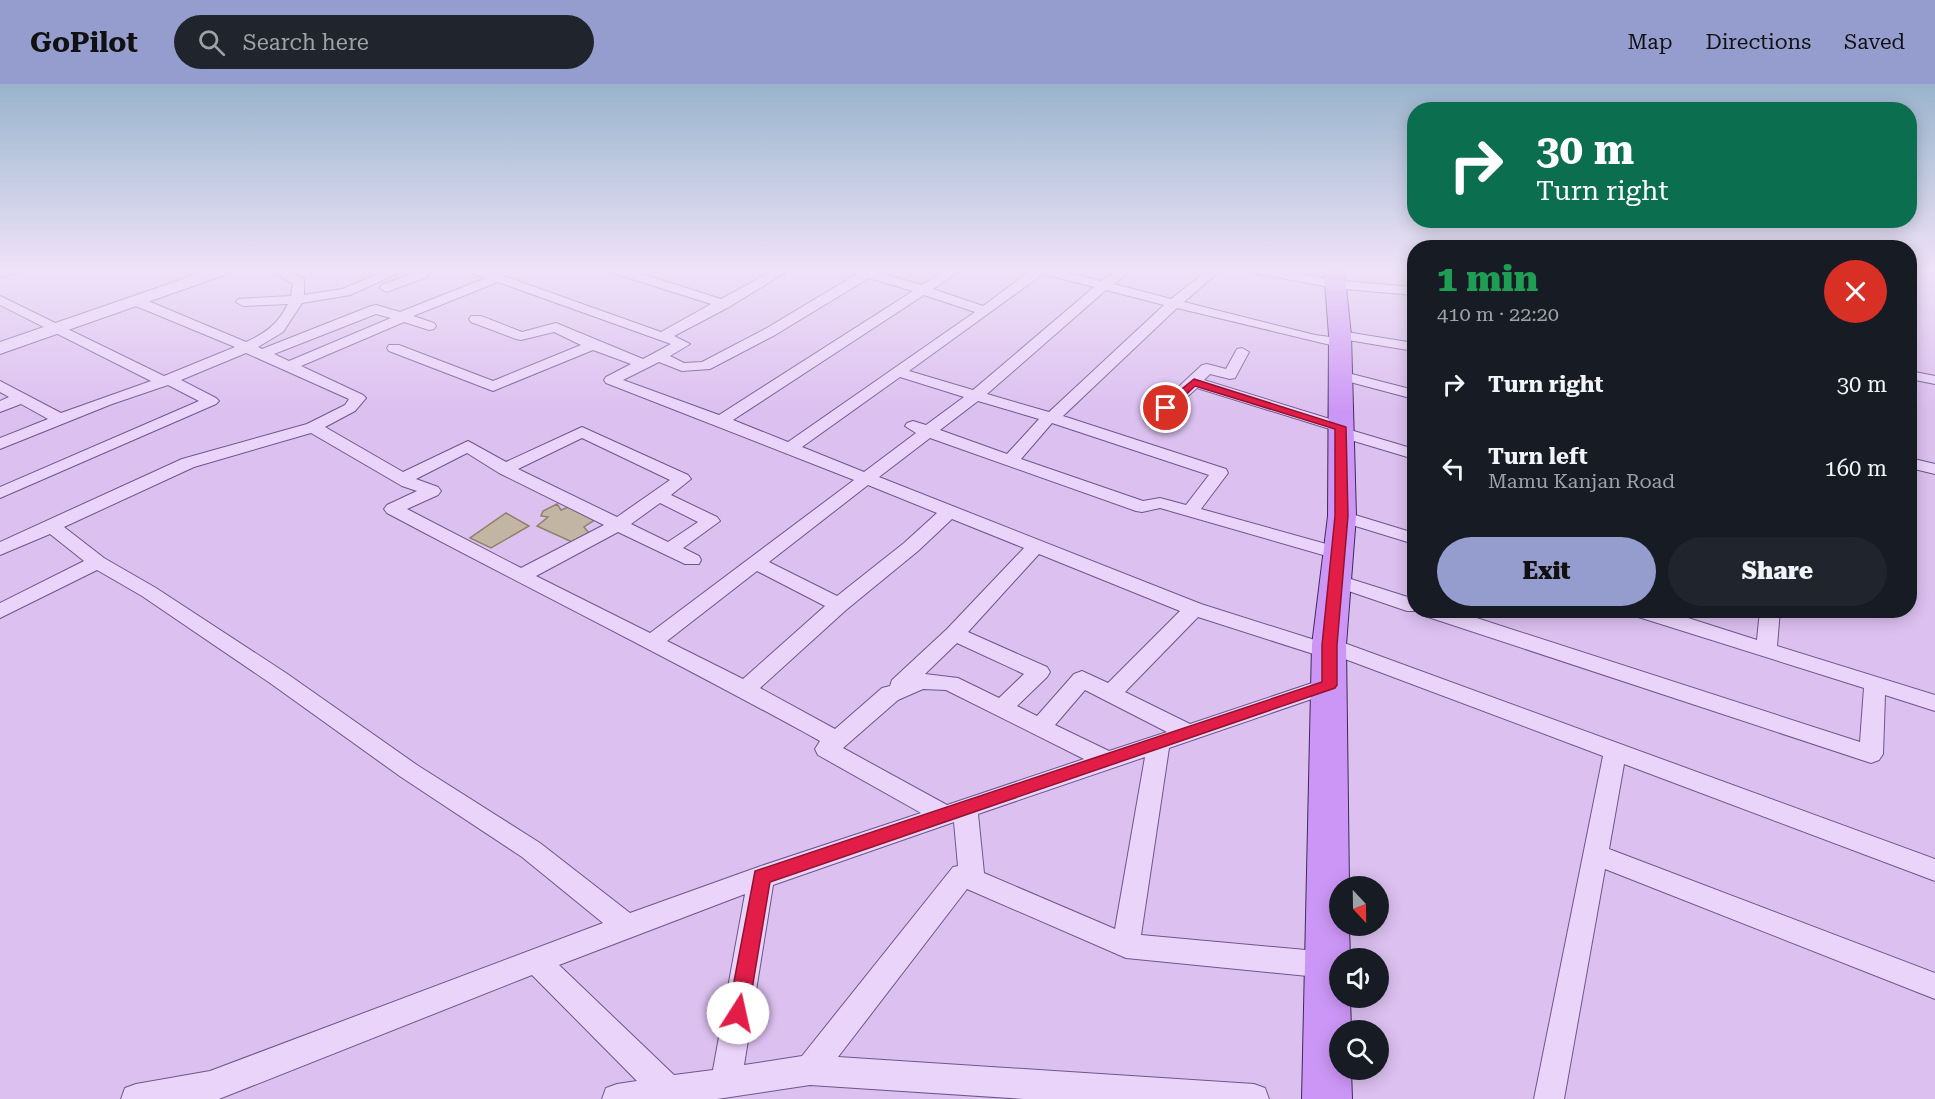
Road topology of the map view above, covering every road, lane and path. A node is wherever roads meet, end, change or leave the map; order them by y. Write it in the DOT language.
graph roads {
  1 [pos="33,316"];
  2 [pos="91,316"];
  3 [pos="174,316"];
  4 [pos="288,316"];
  5 [pos="357,316"];
  6 [pos="605,316"];
  7 [pos="701,316"];
  8 [pos="796,316"];
  9 [pos="882,316"];
  10 [pos="977,316"];
  11 [pos="1068,316"];
  12 [pos="1159,316"];
  13 [pos="1226,316"];
  14 [pos="1337,316"];
  15 [pos="402,317"];
  16 [pos="476,319"];
  17 [pos="429,326"];
  18 [pos="57,328"];
  19 [pos="662,337"];
  20 [pos="593,345"];
  21 [pos="246,346"];
  22 [pos="1407,347"];
  23 [pos="0,348"];
  24 [pos="394,348"];
  25 [pos="1340,351"];
  26 [pos="1242,352"];
  27 [pos="262,354"];
  28 [pos="651,360"];
  29 [pos="289,366"];
  30 [pos="898,372"];
  31 [pos="1917,376"];
  32 [pos="165,380"];
  33 [pos="1935,380"];
  34 [pos="1194,382"];
  35 [pos="0,386"];
  36 [pos="1407,391"];
  37 [pos="976,395"];
  38 [pos="21,398"];
  39 [pos="0,407"];
  40 [pos="1050,417"];
  41 [pos="60,419"];
  42 [pos="1152,420"];
  43 [pos="721,421"];
  44 [pos="313,427"];
  45 [pos="921,428"];
  46 [pos="1340,429"];
  47 [pos="0,444"];
  48 [pos="790,448"];
  49 [pos="1407,452"];
  50 [pos="1011,460"];
  51 [pos="1917,465"];
  52 [pos="505,468"];
  53 [pos="1935,469"];
  54 [pos="403,479"];
  55 [pos="868,479"];
  56 [pos="0,493"];
  57 [pos="659,496"];
  58 [pos="950,511"];
  59 [pos="1190,512"];
  60 [pos="1342,516"];
  61 [pos="618,525"];
  62 [pos="51,526"];
  63 [pos="1407,537"];
  64 [pos="1037,545"];
  65 [pos="671,548"];
  66 [pos="0,549"];
  67 [pos="692,560"];
  68 [pos="98,562"];
  69 [pos="757,563"];
  70 [pos="1336,566"];
  71 [pos="521,576"];
  72 [pos="1407,602"];
  73 [pos="839,605"];
  74 [pos="1194,609"];
  75 [pos="0,611"];
  76 [pos="1454,618"];
  77 [pos="1664,618"];
  78 [pos="1769,618"];
  79 [pos="954,634"];
  80 [pos="650,643"];
  81 [pos="1766,650"];
  82 [pos="1329,660"];
  83 [pos="1875,684"];
  84 [pos="744,690"];
  85 [pos="1111,693"];
  86 [pos="890,694"];
  87 [pos="1935,703"];
  88 [pos="1002,708"];
  89 [pos="1040,727"];
  90 [pos="1188,732"];
  91 [pos="837,740"];
  92 [pos="1159,741"];
  93 [pos="1614,751"];
  94 [pos="1105,759"];
  95 [pos="954,811"];
  96 [pos="1595,854"];
  97 [pos="1935,870"];
  98 [pos="761,877"];
  99 [pos="972,879"];
  100 [pos="627,926"];
  101 [pos="1126,946"];
  102 [pos="536,961"];
  103 [pos="1328,965"];
  104 [pos="1935,986"];
  105 [pos="810,1070"];
  106 [pos="726,1081"];
  107 [pos="670,1092"];
  108 [pos="205,1093"];
  109 [pos="136,1099"];
  110 [pos="617,1099"];
  111 [pos="1254,1099"];
  112 [pos="1327,1099"];
  113 [pos="1549,1099"];
  1 -- 18 [label="street"];
  2 -- 18 [label="street"];
  3 -- 21 [label="street"];
  4 -- 21 [label="street"];
  5 -- 27 [label="street"];
  6 -- 19 [label="street"];
  7 -- 19 [label="street"];
  8 -- 28 [label="street"];
  9 -- 43 [label="street"];
  10 -- 30 [label="street"];
  11 -- 37 [label="street"];
  12 -- 40 [label="street"];
  13 -- 25 [label="street"];
  14 -- 25 [label="main road"];
  15 -- 17 [label="street"];
  15 -- 29 [label="street"];
  16 -- 20 [label="street"];
  18 -- 23 [label="street"];
  18 -- 32 [label="street"];
  19 -- 28 [label="street"];
  20 -- 24 [label="street"];
  20 -- 28 [label="street"];
  21 -- 27 [label="street"];
  21 -- 32 [label="street"];
  22 -- 25 [label="street"];
  25 -- 36 [label="street"];
  25 -- 46 [label="main road"];
  26 -- 34 [label="street"];
  27 -- 29 [label="street"];
  28 -- 43 [label="street"];
  29 -- 44 [label="street"];
  30 -- 37 [label="street"];
  30 -- 48 [label="street"];
  31 -- 33 [label="street"];
  32 -- 41 [label="street"];
  32 -- 56 [label="street"];
  34 -- 42 [label="street"];
  34 -- 46 [label="street"];
  35 -- 38 [label="street"];
  37 -- 40 [label="street"];
  37 -- 45 [label="street"];
  38 -- 39 [label="street"];
  38 -- 41 [label="street"];
  40 -- 50 [label="street"];
  40 -- 59 [label="street"];
  41 -- 47 [label="street"];
  43 -- 48 [label="street"];
  44 -- 54 [label="street"];
  44 -- 62 [label="street"];
  45 -- 50 [label="street"];
  45 -- 55 [label="street"];
  46 -- 49 [label="street"];
  46 -- 60 [label="main road"];
  48 -- 55 [label="street"];
  50 -- 59 [label="street"];
  51 -- 53 [label="street"];
  52 -- 54 [label="street"];
  52 -- 57 [label="street"];
  52 -- 61 [label="street"];
  54 -- 71 [label="street"];
  55 -- 58 [label="street"];
  55 -- 69 [label="street"];
  57 -- 61 [label="street"];
  57 -- 65 [label="street"];
  58 -- 64 [label="street"];
  58 -- 73 [label="street"];
  59 -- 70 [label="street"];
  60 -- 63 [label="street"];
  60 -- 70 [label="main road"];
  61 -- 65 [label="street"];
  61 -- 71 [label="street"];
  62 -- 66 [label="street"];
  62 -- 68 [label="street"];
  64 -- 74 [label="street"];
  64 -- 79 [label="street"];
  65 -- 67 [label="street"];
  68 -- 75 [label="street"];
  68 -- 100 [label="street"];
  69 -- 73 [label="street"];
  69 -- 80 [label="street"];
  70 -- 72 [label="street"];
  70 -- 82 [label="main road"];
  71 -- 80 [label="street"];
  73 -- 84 [label="street"];
  74 -- 82 [label="street"];
  74 -- 85 [label="street"];
  76 -- 83 [label="street"];
  77 -- 81 [label="street"];
  78 -- 81 [label="street"];
  79 -- 86 [label="street"];
  79 -- 88 [label="street"];
  80 -- 84 [label="street"];
  81 -- 83 [label="street"];
  82 -- 90 [label="street"];
  82 -- 93 [label="street"];
  82 -- 103 [label="main road"];
  83 -- 87 [label="street"];
  84 -- 91 [label="street"];
  85 -- 89 [label="street"];
  85 -- 90 [label="street"];
  86 -- 88 [label="street"];
  86 -- 91 [label="street"];
  88 -- 89 [label="street"];
  89 -- 94 [label="street"];
  90 -- 92 [label="street"];
  91 -- 95 [label="street"];
  92 -- 94 [label="street"];
  92 -- 101 [label="street"];
  93 -- 96 [label="street"];
  93 -- 97 [label="street"];
  94 -- 95 [label="street"];
  95 -- 98 [label="street"];
  95 -- 99 [label="street"];
  96 -- 104 [label="street"];
  96 -- 113 [label="street"];
  98 -- 100 [label="street"];
  98 -- 106 [label="street"];
  99 -- 101 [label="street"];
  99 -- 105 [label="street"];
  100 -- 102 [label="street"];
  101 -- 103 [label="street"];
  102 -- 107 [label="street"];
  102 -- 108 [label="street"];
  103 -- 112 [label="main road"];
  105 -- 106 [label="street"];
  105 -- 111 [label="street"];
  106 -- 107 [label="street"];
  107 -- 110 [label="street"];
  108 -- 109 [label="street"];
}
